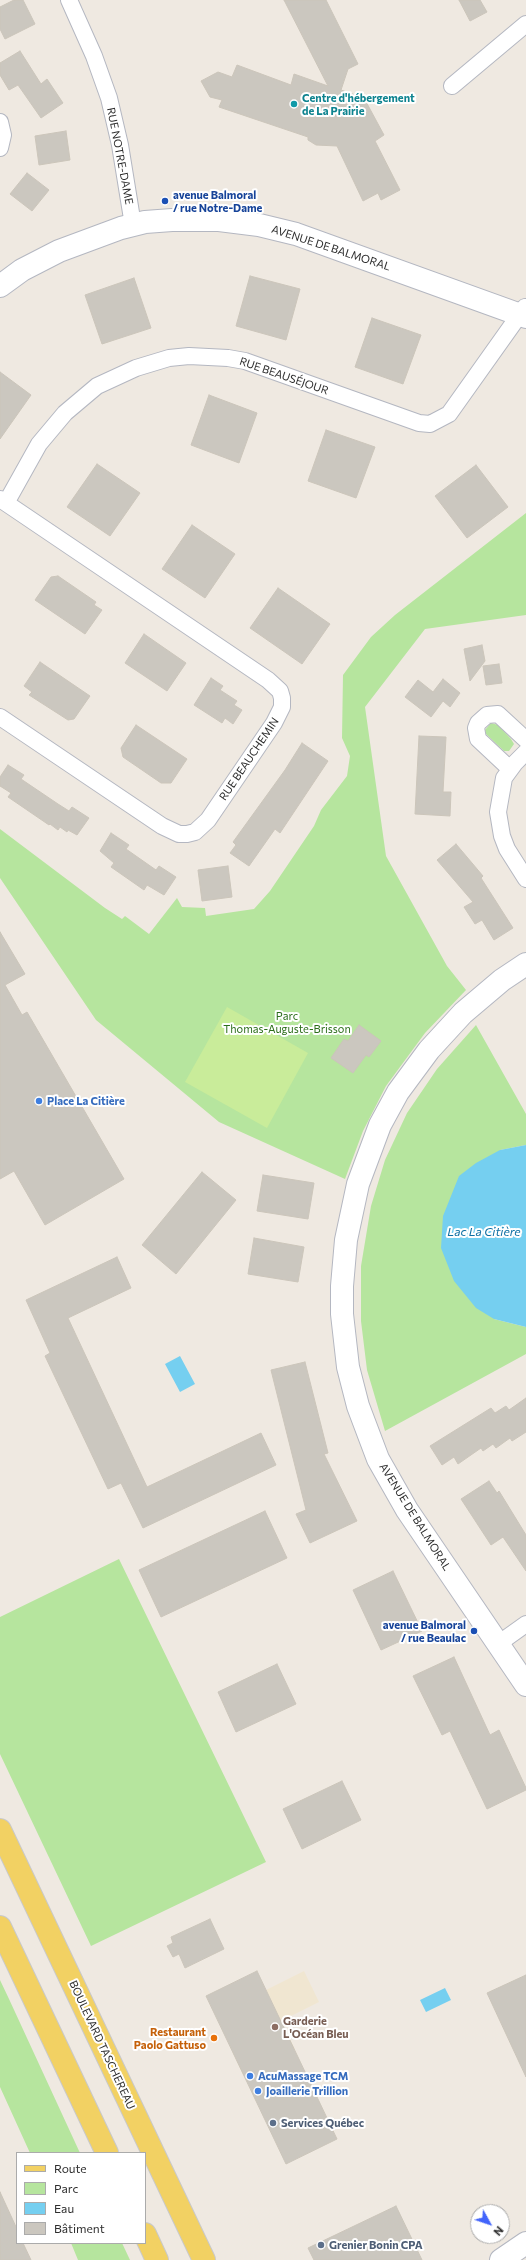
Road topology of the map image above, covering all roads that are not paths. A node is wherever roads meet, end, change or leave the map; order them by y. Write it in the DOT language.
graph roads {
  1 [pos="70,0"];
  2 [pos="526,24"];
  3 [pos="452,86"];
  4 [pos="0,122"];
  5 [pos="0,148"];
  6 [pos="133,224"];
  7 [pos="0,286"];
  8 [pos="524,312"];
  9 [pos="3,501"];
  10 [pos="0,717"];
  11 [pos="526,740"];
  12 [pos="526,752"];
  13 [pos="510,769"];
  14 [pos="526,879"];
  15 [pos="526,964"];
  16 [pos="526,1624"];
  17 [pos="498,1644"];
  18 [pos="526,1685"];
  19 [pos="0,1830"];
  20 [pos="0,1927"];
  21 [pos="107,2152"];
  22 [pos="146,2236"];
  23 [pos="526,2243"];
  24 [pos="157,2260"];
  25 [pos="204,2260"];
  26 [pos="500,2260"];
  1 -- 6 [label="street, RUE NOTRE-DAME"];
  2 -- 3 [label="street"];
  4 -- 5 [label="street"];
  6 -- 7 [label="street, AVENUE DE BALMORAL"];
  6 -- 8 [label="street, AVENUE DE BALMORAL"];
  8 -- 9 [label="street, RUE BEAUSÉJOUR"];
  9 -- 10 [label="street, RUE BEAUCHEMIN"];
  11 -- 13 [label="street"];
  12 -- 13 [label="street"];
  13 -- 14 [label="street"];
  15 -- 17 [label="street, AVENUE DE BALMORAL"];
  16 -- 17 [label="street"];
  17 -- 18 [label="street, AVENUE DE BALMORAL"];
  19 -- 25 [label="main road, BOULEVARD TASCHEREAU"];
  20 -- 21 [label="main road"];
  22 -- 24 [label="main road"];
  23 -- 26 [label="street"];
}
